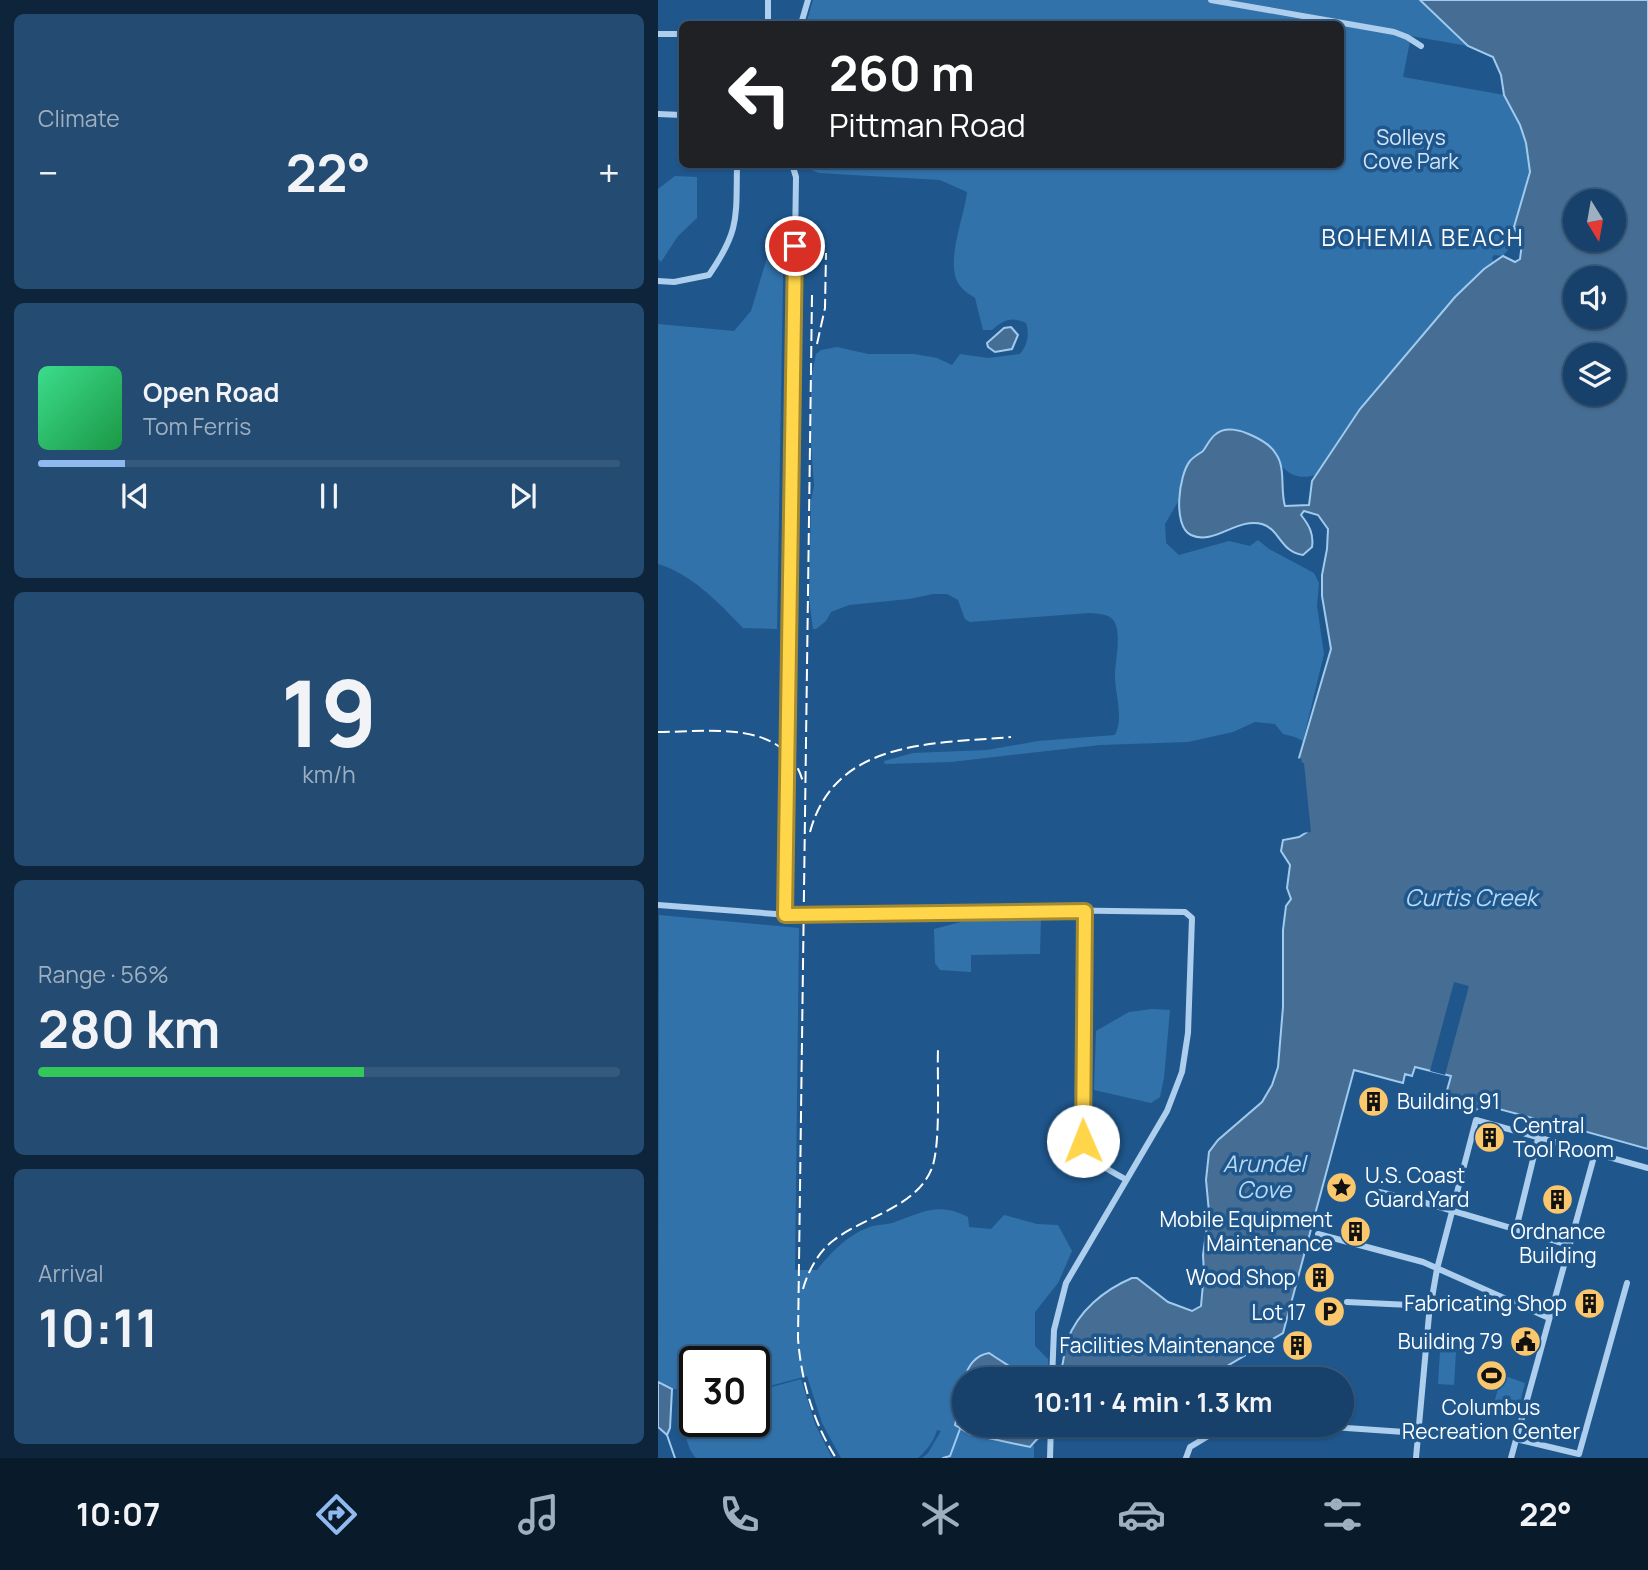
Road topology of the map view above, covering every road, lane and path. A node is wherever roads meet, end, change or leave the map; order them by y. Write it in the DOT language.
graph roads {
  1 [pos="768,0"];
  2 [pos="808,0"];
  3 [pos="1211,0"];
  4 [pos="768,21"];
  5 [pos="802,21"];
  6 [pos="1331,21"];
  7 [pos="1344,23"];
  8 [pos="658,34"];
  9 [pos="679,34"];
  10 [pos="1420,46"];
  11 [pos="658,114"];
  12 [pos="679,115"];
  13 [pos="737,168"];
  14 [pos="793,168"];
  15 [pos="658,282"];
  16 [pos="658,905"];
  17 [pos="1085,911"];
  18 [pos="785,915"];
  19 [pos="1538,1139"];
  20 [pos="1595,1153"];
  21 [pos="1648,1168"];
  22 [pos="1125,1179"];
  23 [pos="1378,1192"];
  24 [pos="1452,1210"];
  25 [pos="1516,1229"];
  26 [pos="1318,1234"];
  27 [pos="1569,1245"];
  28 [pos="1437,1269"];
  29 [pos="1627,1283"];
  30 [pos="1347,1302"];
  31 [pos="1431,1306"];
  32 [pos="1549,1318"];
  33 [pos="1053,1367"];
  34 [pos="1354,1429"];
  35 [pos="1419,1433"];
  36 [pos="1051,1437"];
  37 [pos="1207,1437"];
  38 [pos="1516,1439"];
  39 [pos="1051,1458"];
  40 [pos="1186,1458"];
  41 [pos="1416,1458"];
  42 [pos="1511,1458"];
  1 -- 4 [label="street"];
  2 -- 5 [label="street"];
  3 -- 6 [label="street"];
  7 -- 10 [label="street"];
  8 -- 9 [label="street"];
  11 -- 12 [label="street"];
  13 -- 15 [label="street"];
  14 -- 18 [label="street"];
  16 -- 18 [label="street"];
  17 -- 18 [label="street"];
  17 -- 22 [label="street"];
  17 -- 22 [label="street"];
  19 -- 20 [label="street"];
  19 -- 24 [label="street"];
  19 -- 25 [label="street"];
  20 -- 21 [label="street"];
  20 -- 27 [label="street"];
  22 -- 33 [label="street"];
  23 -- 24 [label="street"];
  24 -- 25 [label="street"];
  24 -- 28 [label="street"];
  25 -- 27 [label="street"];
  26 -- 28 [label="street"];
  27 -- 32 [label="street"];
  28 -- 31 [label="street"];
  28 -- 32 [label="street"];
  29 -- 38 [label="street"];
  30 -- 31 [label="street"];
  31 -- 35 [label="street"];
  32 -- 38 [label="street"];
  34 -- 35 [label="street"];
  35 -- 41 [label="street"];
  36 -- 39 [label="street"];
  37 -- 40 [label="street"];
  38 -- 42 [label="street"];
}
